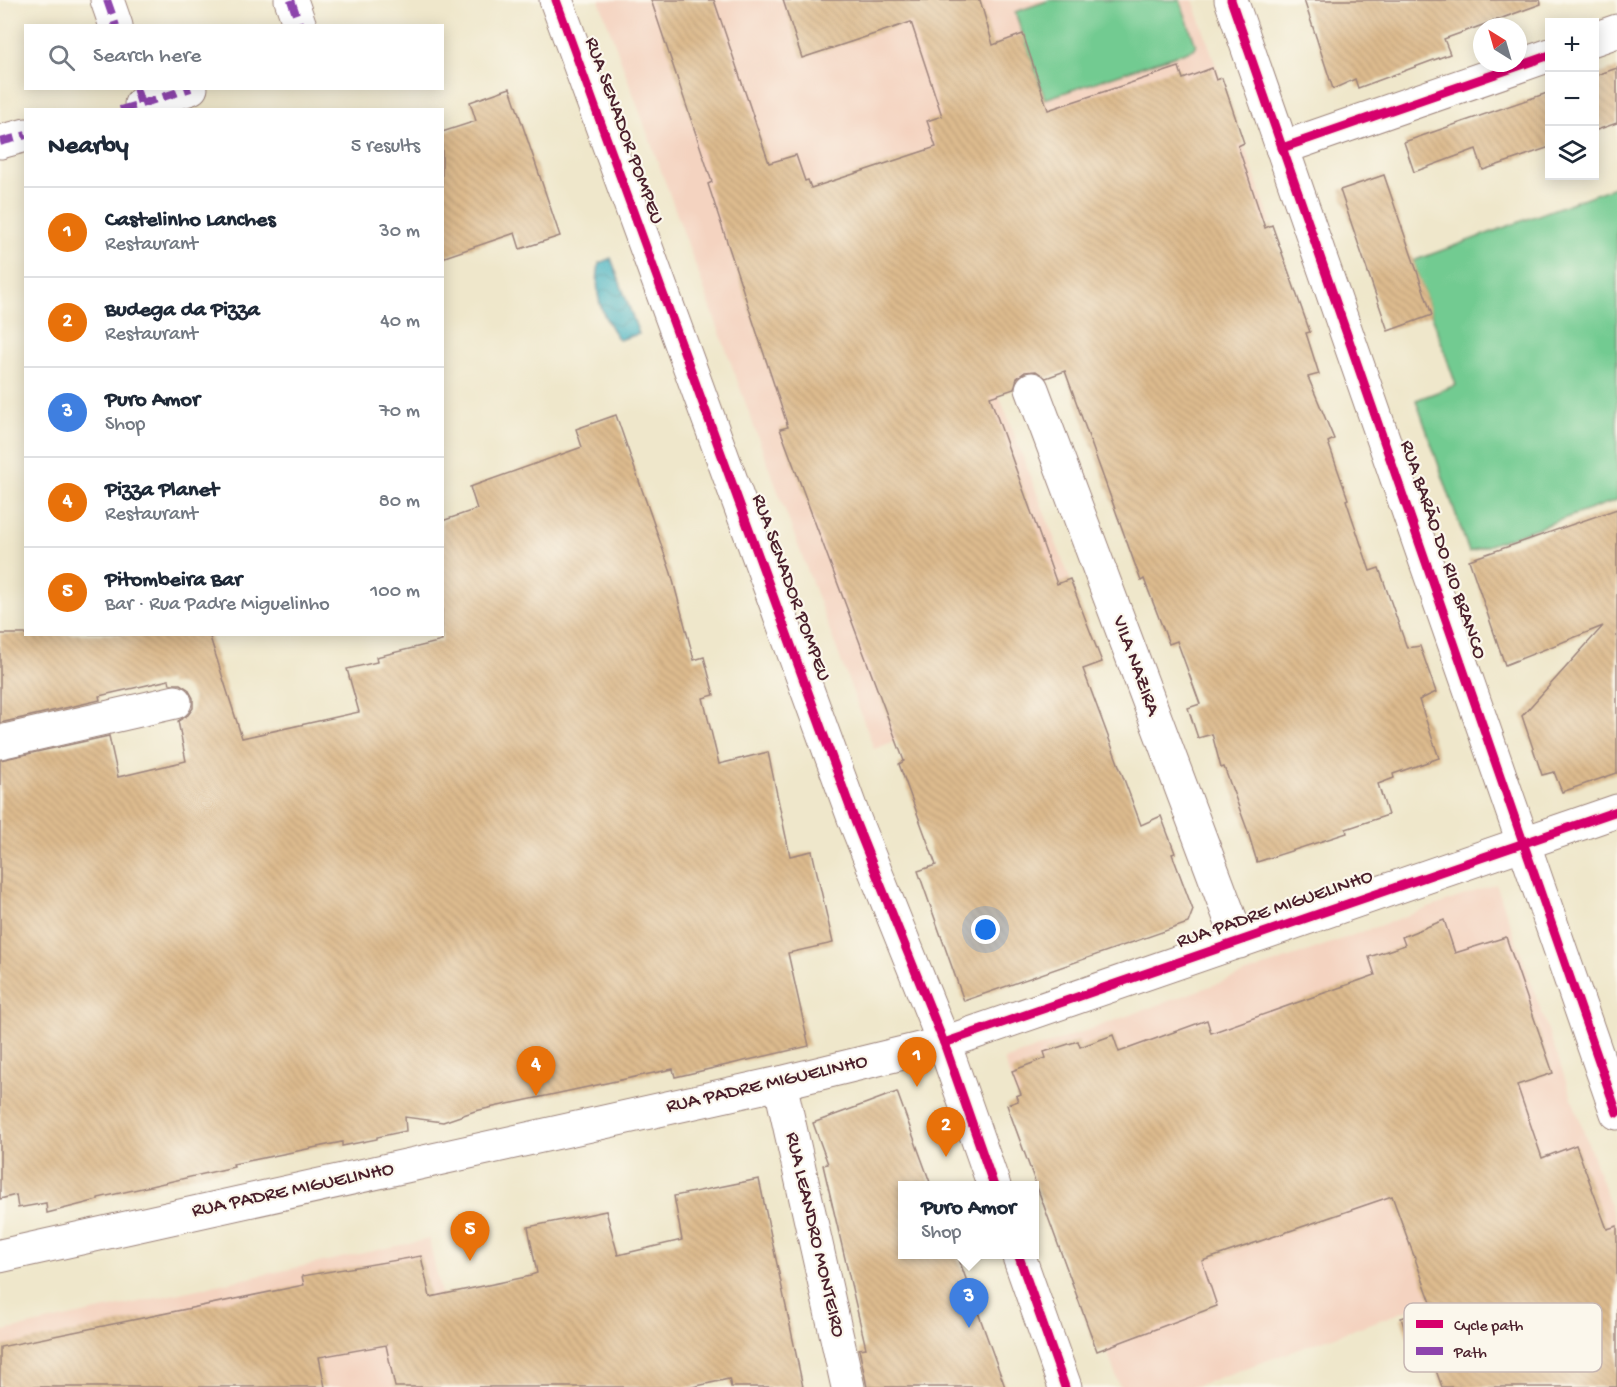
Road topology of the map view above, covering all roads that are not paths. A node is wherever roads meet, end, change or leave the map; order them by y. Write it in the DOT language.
graph roads {
  1 [pos="107,0"];
  2 [pos="291,0"];
  3 [pos="556,0"];
  4 [pos="1231,0"];
  5 [pos="115,24"];
  6 [pos="299,24"];
  7 [pos="1617,31"];
  8 [pos="1599,37"];
  9 [pos="1545,57"];
  10 [pos="182,90"];
  11 [pos="132,101"];
  12 [pos="24,135"];
  13 [pos="0,141"];
  14 [pos="1282,148"];
  15 [pos="1032,389"];
  16 [pos="175,702"];
  17 [pos="0,742"];
  18 [pos="1617,811"];
  19 [pos="1524,843"];
  20 [pos="1239,942"];
  21 [pos="944,1043"];
  22 [pos="780,1083"];
  23 [pos="1617,1113"];
  24 [pos="993,1181"];
  25 [pos="0,1256"];
  26 [pos="1020,1259"];
  27 [pos="848,1387"];
  28 [pos="1065,1387"];
  1 -- 5 [label="street"];
  2 -- 6 [label="street"];
  3 -- 21 [label="street, RUA SENADOR POMPEU"];
  4 -- 14 [label="street, RUA BARÃO DO RIO BRANCO"];
  7 -- 8 [label="street"];
  9 -- 14 [label="street"];
  10 -- 11 [label="street"];
  12 -- 13 [label="street"];
  14 -- 19 [label="street, RUA BARÃO DO RIO BRANCO"];
  15 -- 20 [label="street, VILA NAZIRA"];
  16 -- 17 [label="street"];
  18 -- 19 [label="street, RUA PADRE MIGUELINHO"];
  19 -- 20 [label="street, RUA PADRE MIGUELINHO"];
  19 -- 23 [label="street, RUA BARÃO DO RIO BRANCO"];
  20 -- 21 [label="street, RUA PADRE MIGUELINHO"];
  21 -- 22 [label="street, RUA PADRE MIGUELINHO"];
  21 -- 24 [label="street, RUA SENADOR POMPEU"];
  22 -- 25 [label="street, RUA PADRE MIGUELINHO"];
  22 -- 27 [label="street, RUA LEANDRO MONTEIRO"];
  26 -- 28 [label="street"];
}
